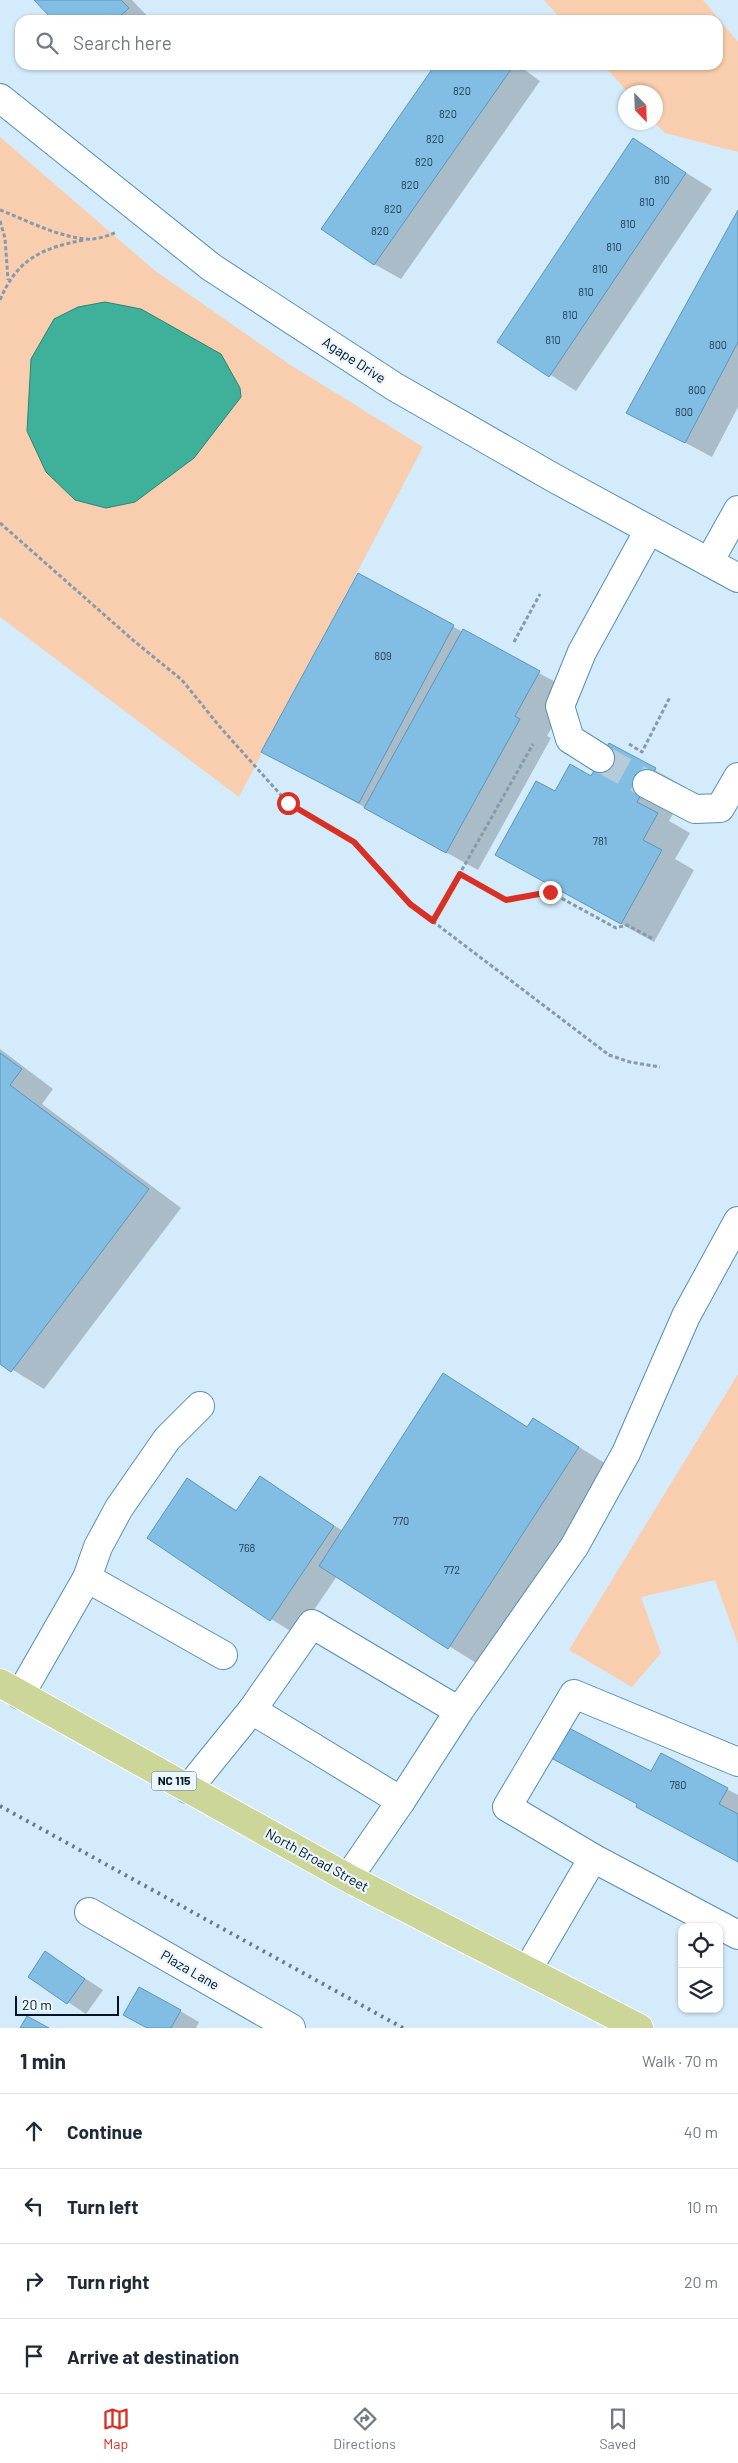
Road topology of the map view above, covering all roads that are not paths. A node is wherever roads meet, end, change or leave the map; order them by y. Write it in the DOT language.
graph roads {
  1 [pos="0,98"];
  2 [pos="738,510"];
  3 [pos="649,530"];
  4 [pos="709,562"];
  5 [pos="738,578"];
  6 [pos="600,758"];
  7 [pos="738,778"];
  8 [pos="647,784"];
  9 [pos="738,1221"];
  10 [pos="200,1406"];
  11 [pos="87,1578"];
  12 [pos="223,1655"];
  13 [pos="10,1689"];
  14 [pos="252,1710"];
  15 [pos="459,1711"];
  16 [pos="738,1762"];
  17 [pos="188,1789"];
  18 [pos="401,1801"];
  19 [pos="593,1858"];
  20 [pos="348,1878"];
  21 [pos="89,1912"];
  22 [pos="738,1935"];
  23 [pos="528,1969"];
  24 [pos="291,2028"];
  25 [pos="639,2028"];
  1 -- 3 [label="street, Agape Drive"];
  2 -- 4 [label="street"];
  3 -- 4 [label="street, Agape Drive"];
  3 -- 6 [label="street"];
  4 -- 5 [label="street, Agape Drive"];
  7 -- 8 [label="street"];
  9 -- 15 [label="street"];
  10 -- 11 [label="street"];
  11 -- 12 [label="street"];
  11 -- 13 [label="street"];
  13 -- 17 [label="main road, North Broad Street / NC 115"];
  14 -- 15 [label="street"];
  14 -- 17 [label="street"];
  14 -- 18 [label="street"];
  15 -- 18 [label="street"];
  16 -- 19 [label="street"];
  17 -- 20 [label="main road, North Broad Street / NC 115"];
  18 -- 20 [label="street"];
  19 -- 22 [label="street"];
  19 -- 23 [label="street"];
  20 -- 23 [label="main road, North Broad Street / NC 115"];
  21 -- 24 [label="street, Plaza Lane"];
  23 -- 25 [label="main road, North Broad Street / NC 115"];
}
